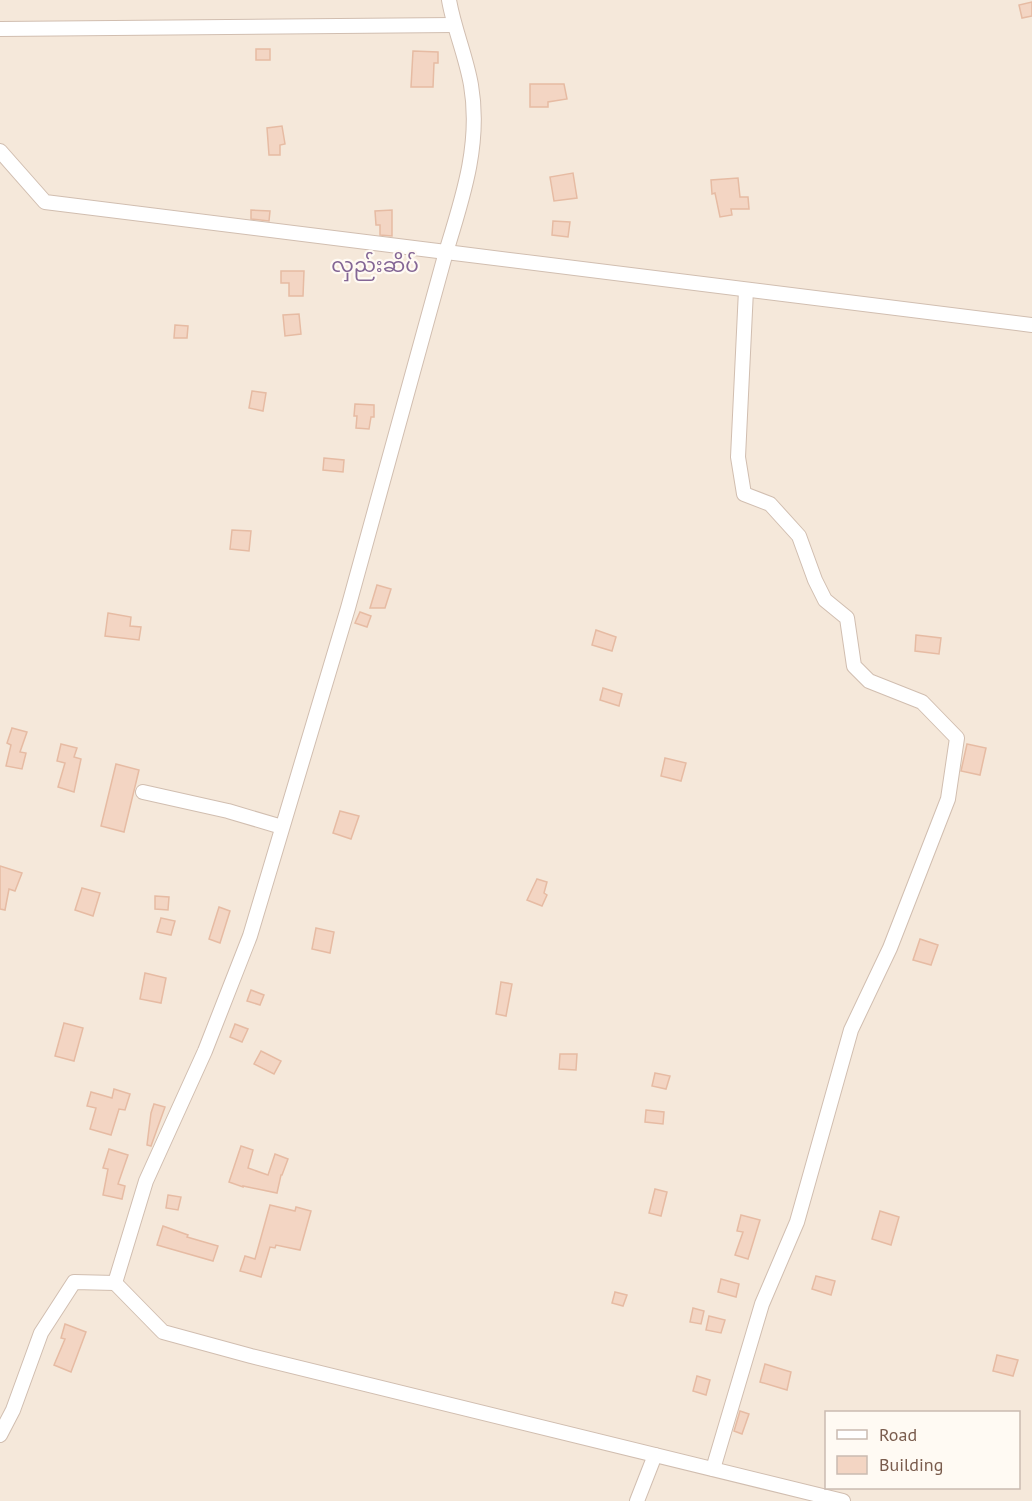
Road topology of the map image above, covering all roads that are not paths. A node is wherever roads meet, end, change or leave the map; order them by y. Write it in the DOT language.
graph roads {
  1 [pos="449,0"];
  2 [pos="453,25"];
  3 [pos="0,28"];
  4 [pos="0,152"];
  5 [pos="446,252"];
  6 [pos="746,290"];
  7 [pos="1032,325"];
  8 [pos="143,792"];
  9 [pos="282,827"];
  10 [pos="115,1283"];
  11 [pos="0,1434"];
  12 [pos="655,1455"];
  13 [pos="713,1469"];
  14 [pos="637,1501"];
  15 [pos="843,1501"];
  1 -- 2 [label="street"];
  2 -- 3 [label="street"];
  2 -- 5 [label="street"];
  4 -- 5 [label="street"];
  5 -- 6 [label="street"];
  5 -- 9 [label="street"];
  6 -- 7 [label="street"];
  6 -- 13 [label="street"];
  8 -- 9 [label="street"];
  9 -- 10 [label="street"];
  10 -- 11 [label="street"];
  10 -- 12 [label="street"];
  12 -- 13 [label="street"];
  12 -- 14 [label="street"];
  13 -- 15 [label="street"];
}
